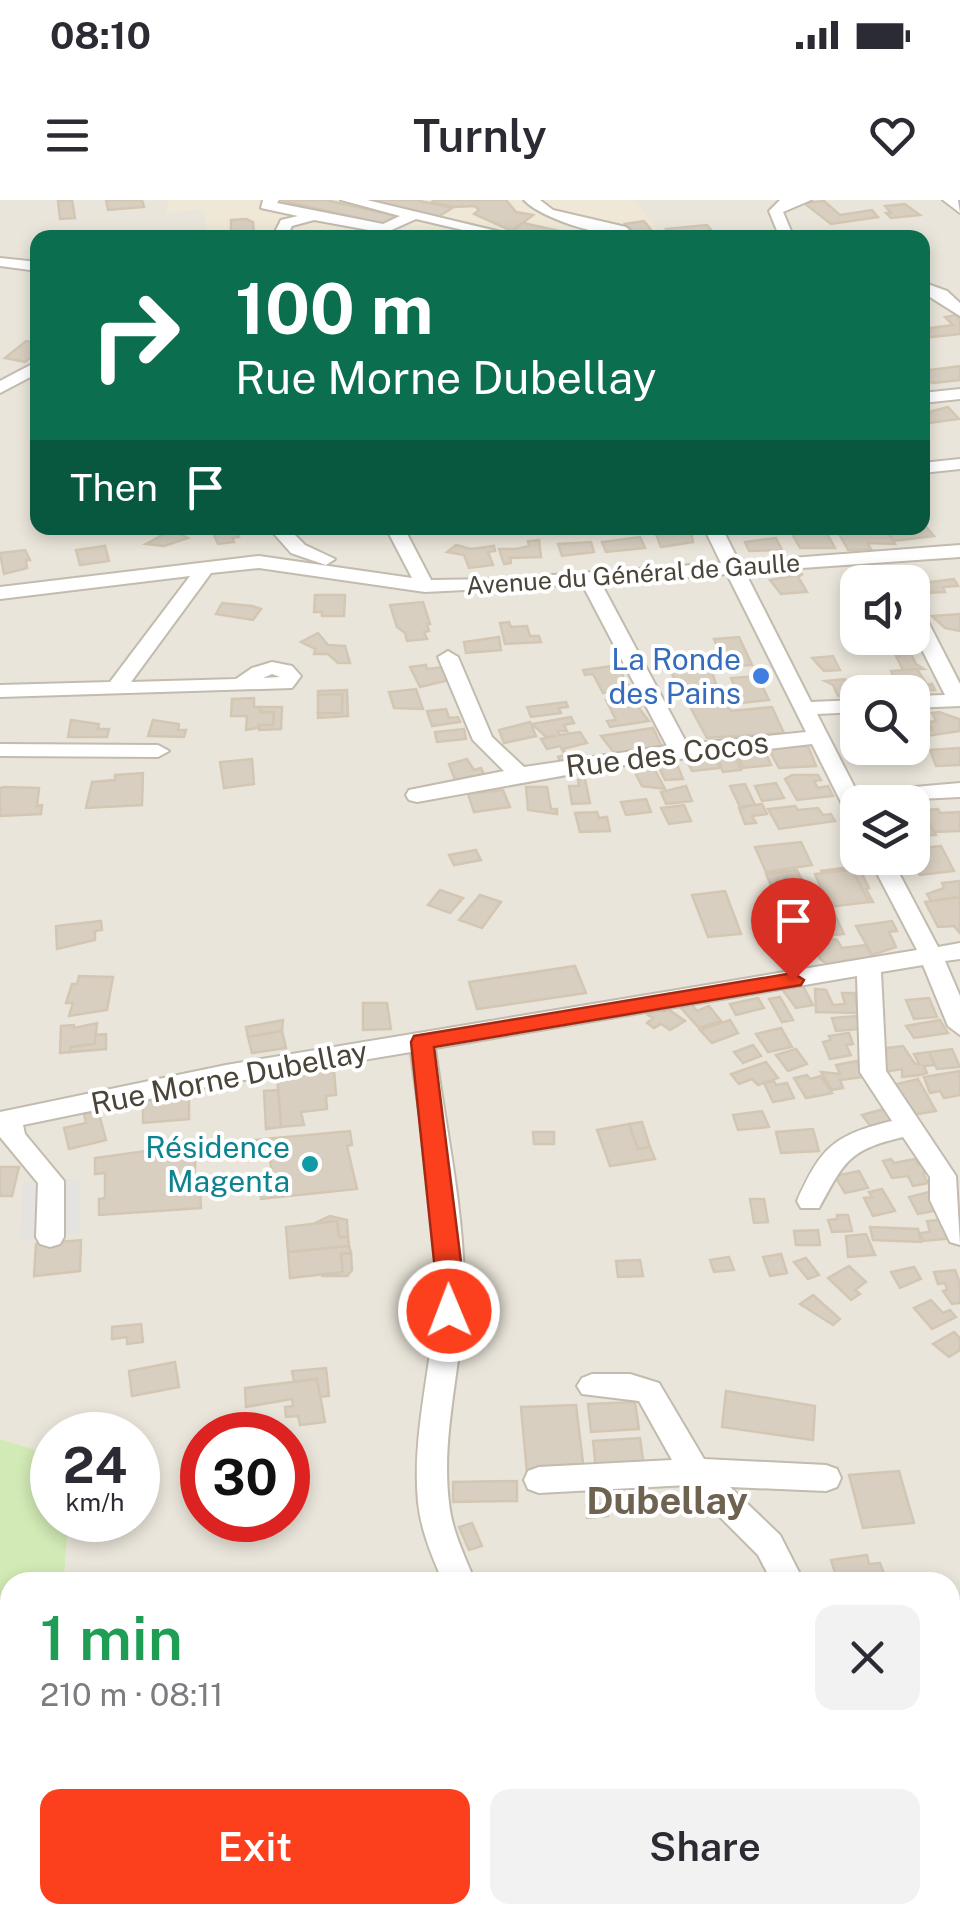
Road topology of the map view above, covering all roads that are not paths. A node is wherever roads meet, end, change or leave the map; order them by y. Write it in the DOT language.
graph roads {
  1 [pos="272,200"];
  2 [pos="348,200"];
  3 [pos="531,200"];
  4 [pos="804,200"];
  5 [pos="950,200"];
  6 [pos="960,208"];
  7 [pos="413,214"];
  8 [pos="314,216"];
  9 [pos="449,222"];
  10 [pos="283,230"];
  11 [pos="364,230"];
  12 [pos="386,230"];
  13 [pos="438,230"];
  14 [pos="484,230"];
  15 [pos="621,230"];
  16 [pos="784,230"];
  17 [pos="0,262"];
  18 [pos="30,266"];
  19 [pos="930,289"];
  20 [pos="960,311"];
  21 [pos="30,371"];
  22 [pos="0,388"];
  23 [pos="960,394"];
  24 [pos="930,397"];
  25 [pos="960,464"];
  26 [pos="930,467"];
  27 [pos="285,535"];
  28 [pos="399,535"];
  29 [pos="718,535"];
  30 [pos="960,552"];
  31 [pos="885,557"];
  32 [pos="889,565"];
  33 [pos="207,566"];
  34 [pos="735,568"];
  35 [pos="420,579"];
  36 [pos="589,579"];
  37 [pos="0,593"];
  38 [pos="930,644"];
  39 [pos="448,657"];
  40 [pos="240,685"];
  41 [pos="118,688"];
  42 [pos="0,691"];
  43 [pos="959,700"];
  44 [pos="930,701"];
  45 [pos="840,707"];
  46 [pos="804,709"];
  47 [pos="818,737"];
  48 [pos="0,750"];
  49 [pos="679,750"];
  50 [pos="158,751"];
  51 [pos="516,772"];
  52 [pos="842,785"];
  53 [pos="960,790"];
  54 [pos="417,795"];
  55 [pos="930,795"];
  56 [pos="889,875"];
  57 [pos="960,951"];
  58 [pos="931,955"];
  59 [pos="869,968"];
  60 [pos="960,1026"];
  61 [pos="422,1042"];
  62 [pos="2,1118"];
  63 [pos="908,1126"];
  64 [pos="952,1175"];
  65 [pos="810,1200"];
  66 [pos="960,1235"];
  67 [pos="50,1237"];
  68 [pos="592,1386"];
  69 [pos="696,1472"];
  70 [pos="826,1478"];
  71 [pos="539,1480"];
  72 [pos="453,1572"];
  73 [pos="783,1572"];
  1 -- 8 [label="street"];
  2 -- 7 [label="street"];
  3 -- 15 [label="street"];
  4 -- 16 [label="street"];
  5 -- 6 [label="street"];
  7 -- 9 [label="street"];
  7 -- 12 [label="street"];
  8 -- 10 [label="street"];
  8 -- 11 [label="street"];
  9 -- 13 [label="street"];
  9 -- 14 [label="street"];
  17 -- 18 [label="street"];
  19 -- 20 [label="street"];
  21 -- 22 [label="street"];
  23 -- 24 [label="street"];
  25 -- 26 [label="street"];
  27 -- 35 [label="street"];
  28 -- 35 [label="street"];
  29 -- 34 [label="street"];
  30 -- 31 [label="street, Avenue du Général de Gaulle"];
  31 -- 32 [label="street"];
  31 -- 34 [label="street, Avenue du Général de Gaulle"];
  33 -- 35 [label="street"];
  33 -- 37 [label="street"];
  33 -- 41 [label="street"];
  34 -- 36 [label="street, Avenue du Général de Gaulle"];
  34 -- 46 [label="street"];
  35 -- 36 [label="street, Avenue du Général de Gaulle"];
  36 -- 49 [label="street"];
  38 -- 43 [label="street"];
  39 -- 51 [label="street"];
  40 -- 41 [label="street"];
  41 -- 42 [label="street"];
  43 -- 44 [label="street"];
  45 -- 46 [label="street"];
  46 -- 47 [label="street"];
  47 -- 49 [label="street, Rue des Cocos"];
  47 -- 52 [label="street"];
  48 -- 50 [label="street"];
  49 -- 51 [label="street, Rue des Cocos"];
  51 -- 54 [label="street, Rue des Cocos"];
  53 -- 55 [label="street"];
  56 -- 58 [label="street"];
  57 -- 58 [label="street, Rue Morne Dubellay"];
  58 -- 59 [label="street, Rue Morne Dubellay"];
  58 -- 60 [label="street"];
  59 -- 61 [label="street, Rue Morne Dubellay"];
  59 -- 63 [label="street"];
  61 -- 62 [label="street, Rue Morne Dubellay"];
  61 -- 72 [label="street"];
  62 -- 67 [label="street"];
  63 -- 64 [label="street"];
  63 -- 65 [label="street"];
  64 -- 66 [label="street"];
  68 -- 69 [label="street"];
  69 -- 70 [label="street"];
  69 -- 71 [label="street"];
  69 -- 73 [label="street"];
}
